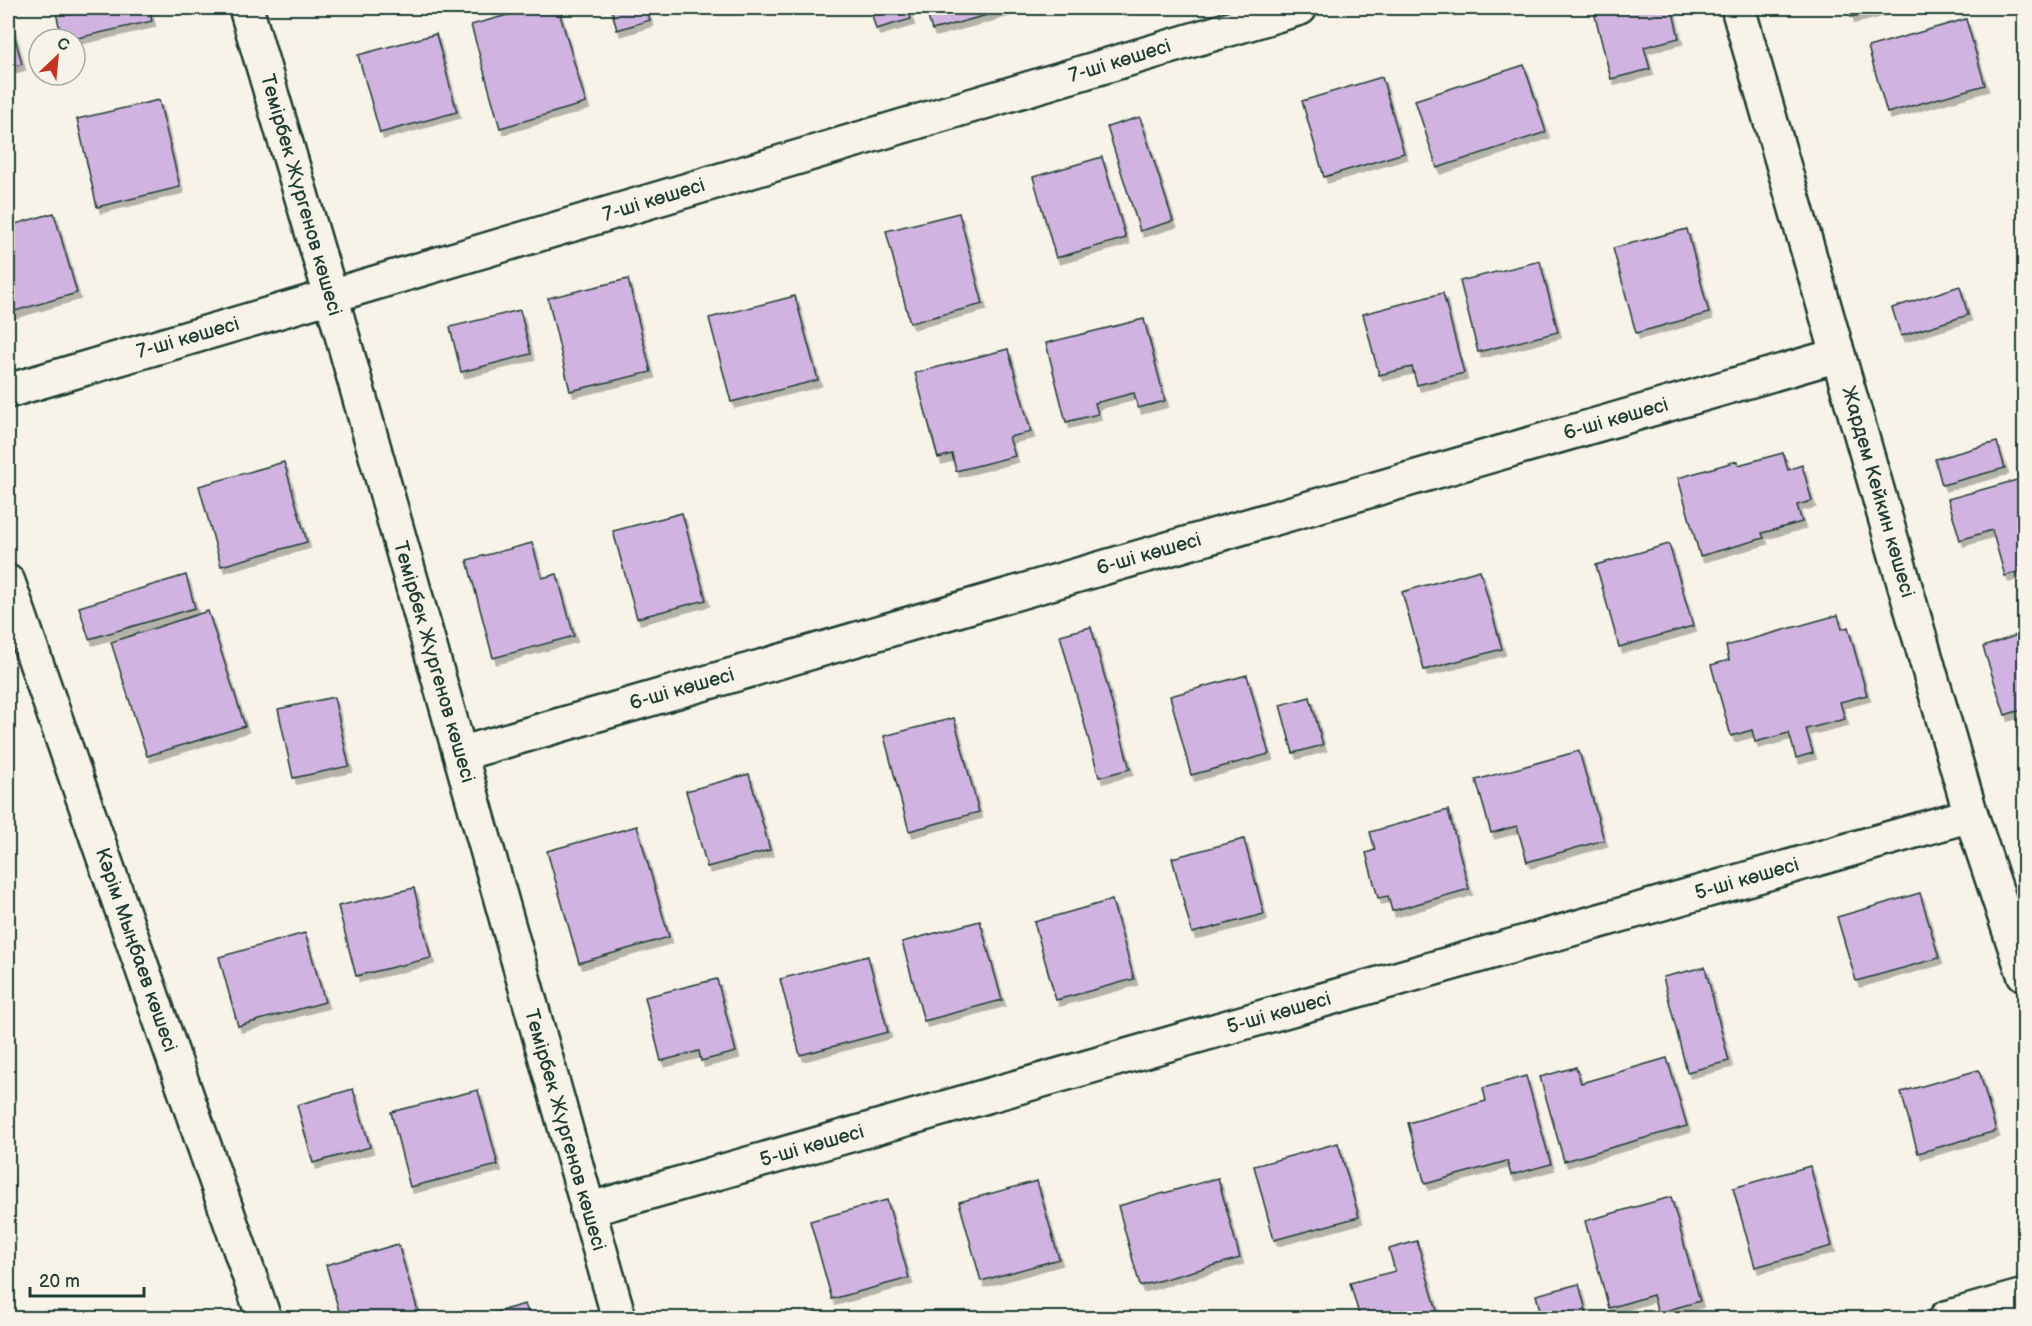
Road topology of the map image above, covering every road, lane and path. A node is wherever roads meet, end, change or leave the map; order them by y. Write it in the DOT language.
graph roads {
  1 [pos="246,8"];
  2 [pos="1300,8"];
  3 [pos="1738,8"];
  4 [pos="331,296"];
  5 [pos="1838,355"];
  6 [pos="8,391"];
  7 [pos="8,582"];
  8 [pos="460,754"];
  9 [pos="1971,815"];
  10 [pos="2025,974"];
  11 [pos="587,1210"];
  12 [pos="2025,1296"];
  13 [pos="264,1318"];
  14 [pos="619,1318"];
  15 [pos="1946,1318"];
  1 -- 4 [label="street, Темірбек Жүргенов көшесі"];
  2 -- 4 [label="street, 7-ші көшесі"];
  3 -- 5 [label="street, Жардем Кейкин көшесі"];
  4 -- 6 [label="street, 7-ші көшесі"];
  4 -- 8 [label="street, Темірбек Жүргенов көшесі"];
  5 -- 8 [label="street, 6-ші көшесі"];
  5 -- 9 [label="street, Жардем Кейкин көшесі"];
  7 -- 13 [label="street, Кәрім Мыңбаев көшесі"];
  8 -- 11 [label="street, Темірбек Жүргенов көшесі"];
  9 -- 10 [label="street, Жардем Кейкин көшесі"];
  9 -- 11 [label="street, 5-ші көшесі"];
  11 -- 14 [label="street, Темірбек Жүргенов көшесі"];
  12 -- 15 [label="street"];
}
